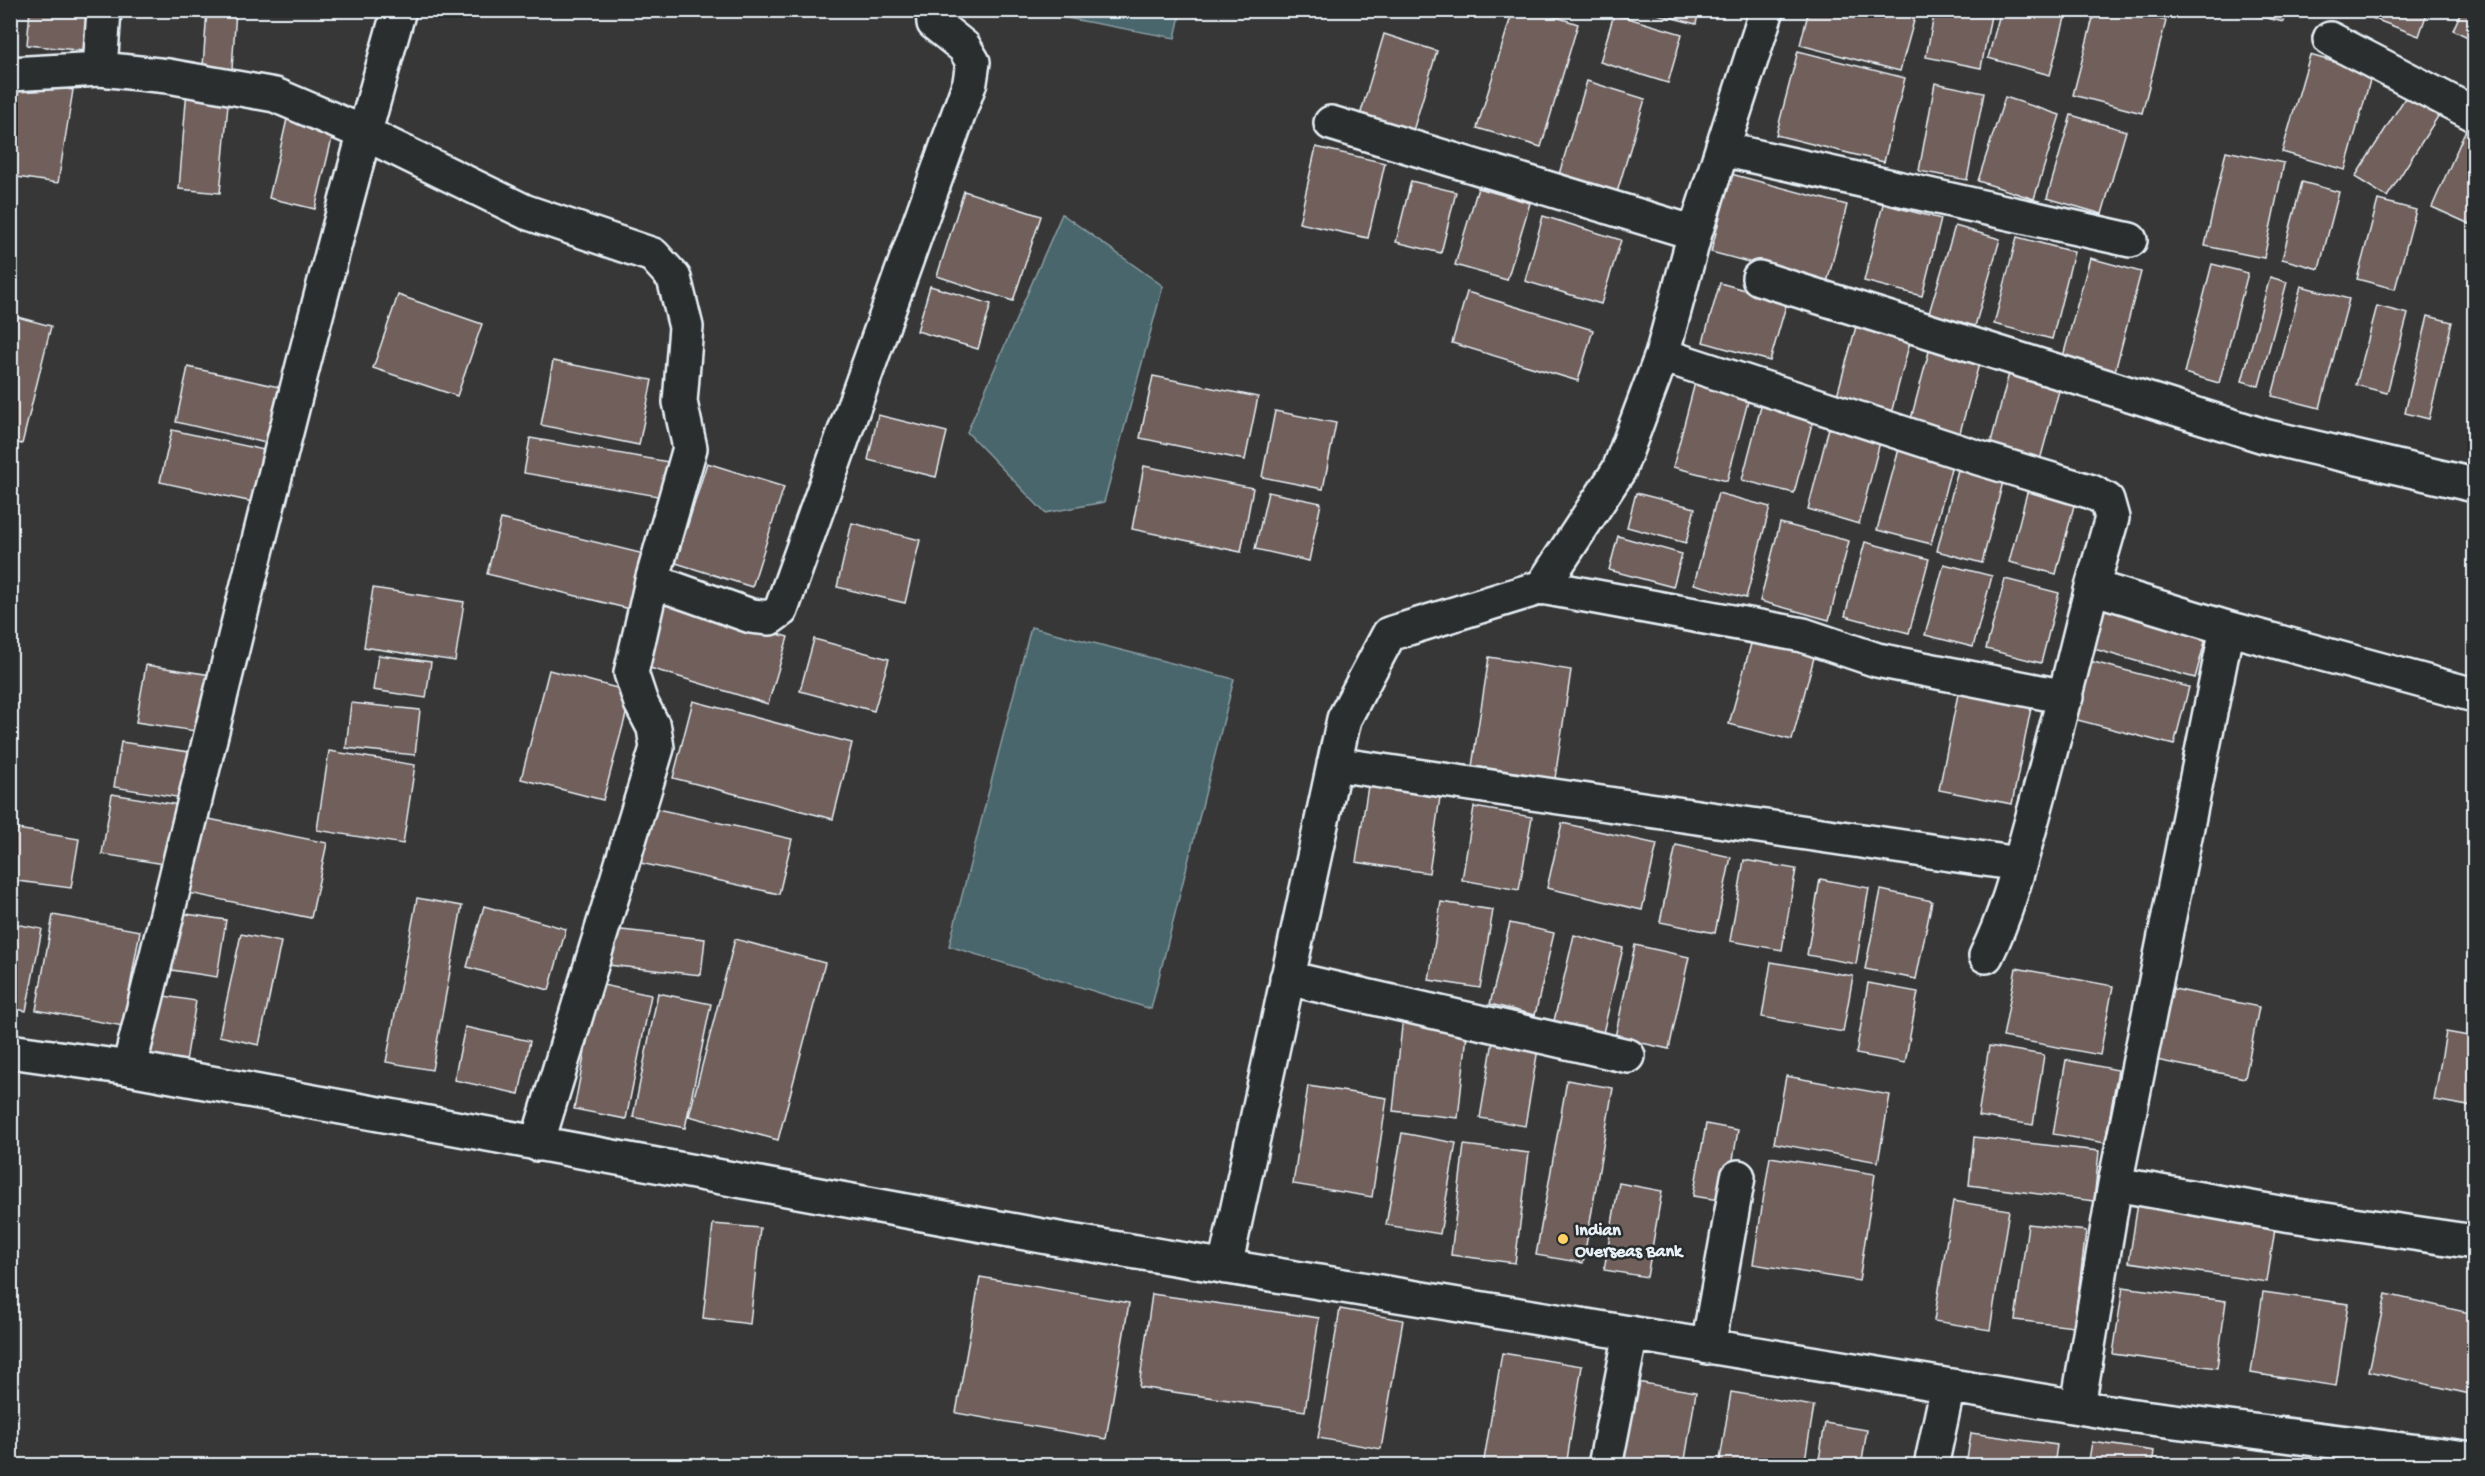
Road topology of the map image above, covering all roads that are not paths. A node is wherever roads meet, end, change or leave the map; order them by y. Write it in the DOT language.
graph roads {
  1 [pos="104,10"];
  2 [pos="399,10"];
  3 [pos="933,10"];
  4 [pos="1767,10"];
  5 [pos="2330,39"];
  6 [pos="100,69"];
  7 [pos="10,74"];
  8 [pos="2475,114"];
  9 [pos="1331,123"];
  10 [pos="364,133"];
  11 [pos="1722,149"];
  12 [pos="1695,233"];
  13 [pos="2130,240"];
  14 [pos="1759,278"];
  15 [pos="1662,355"];
  16 [pos="2475,485"];
  17 [pos="652,581"];
  18 [pos="1542,586"];
  19 [pos="2092,587"];
  20 [pos="2227,628"];
  21 [pos="2475,694"];
  22 [pos="2066,697"];
  23 [pos="1334,764"];
  24 [pos="2019,864"];
  25 [pos="1986,956"];
  26 [pos="1287,978"];
  27 [pos="10,1051"];
  28 [pos="1628,1056"];
  29 [pos="129,1068"];
  30 [pos="537,1144"];
  31 [pos="1738,1177"];
  32 [pos="2115,1184"];
  33 [pos="2475,1242"];
  34 [pos="1225,1267"];
  35 [pos="1631,1333"];
  36 [pos="1708,1347"];
  37 [pos="1948,1386"];
  38 [pos="2078,1406"];
  39 [pos="2475,1459"];
  40 [pos="1605,1466"];
  41 [pos="1931,1466"];
  1 -- 6 [label="street"];
  2 -- 10 [label="street"];
  3 -- 17 [label="street"];
  4 -- 11 [label="street"];
  5 -- 8 [label="street"];
  6 -- 7 [label="street"];
  6 -- 10 [label="street"];
  9 -- 12 [label="street"];
  10 -- 17 [label="street"];
  10 -- 29 [label="street"];
  11 -- 12 [label="street"];
  11 -- 13 [label="street"];
  12 -- 15 [label="street"];
  14 -- 16 [label="street"];
  15 -- 18 [label="street"];
  15 -- 19 [label="street"];
  17 -- 30 [label="street"];
  18 -- 22 [label="street"];
  18 -- 23 [label="street"];
  19 -- 20 [label="street"];
  19 -- 22 [label="street"];
  20 -- 21 [label="street"];
  20 -- 32 [label="street"];
  22 -- 24 [label="street"];
  23 -- 24 [label="street"];
  23 -- 26 [label="street"];
  24 -- 25 [label="street"];
  26 -- 28 [label="street"];
  26 -- 34 [label="street"];
  27 -- 29 [label="street"];
  29 -- 30 [label="street"];
  30 -- 34 [label="street"];
  31 -- 36 [label="street"];
  32 -- 33 [label="street"];
  32 -- 38 [label="street"];
  34 -- 35 [label="street"];
  35 -- 36 [label="street"];
  35 -- 40 [label="street"];
  36 -- 37 [label="street"];
  37 -- 38 [label="street"];
  37 -- 41 [label="street"];
  38 -- 39 [label="street"];
}
